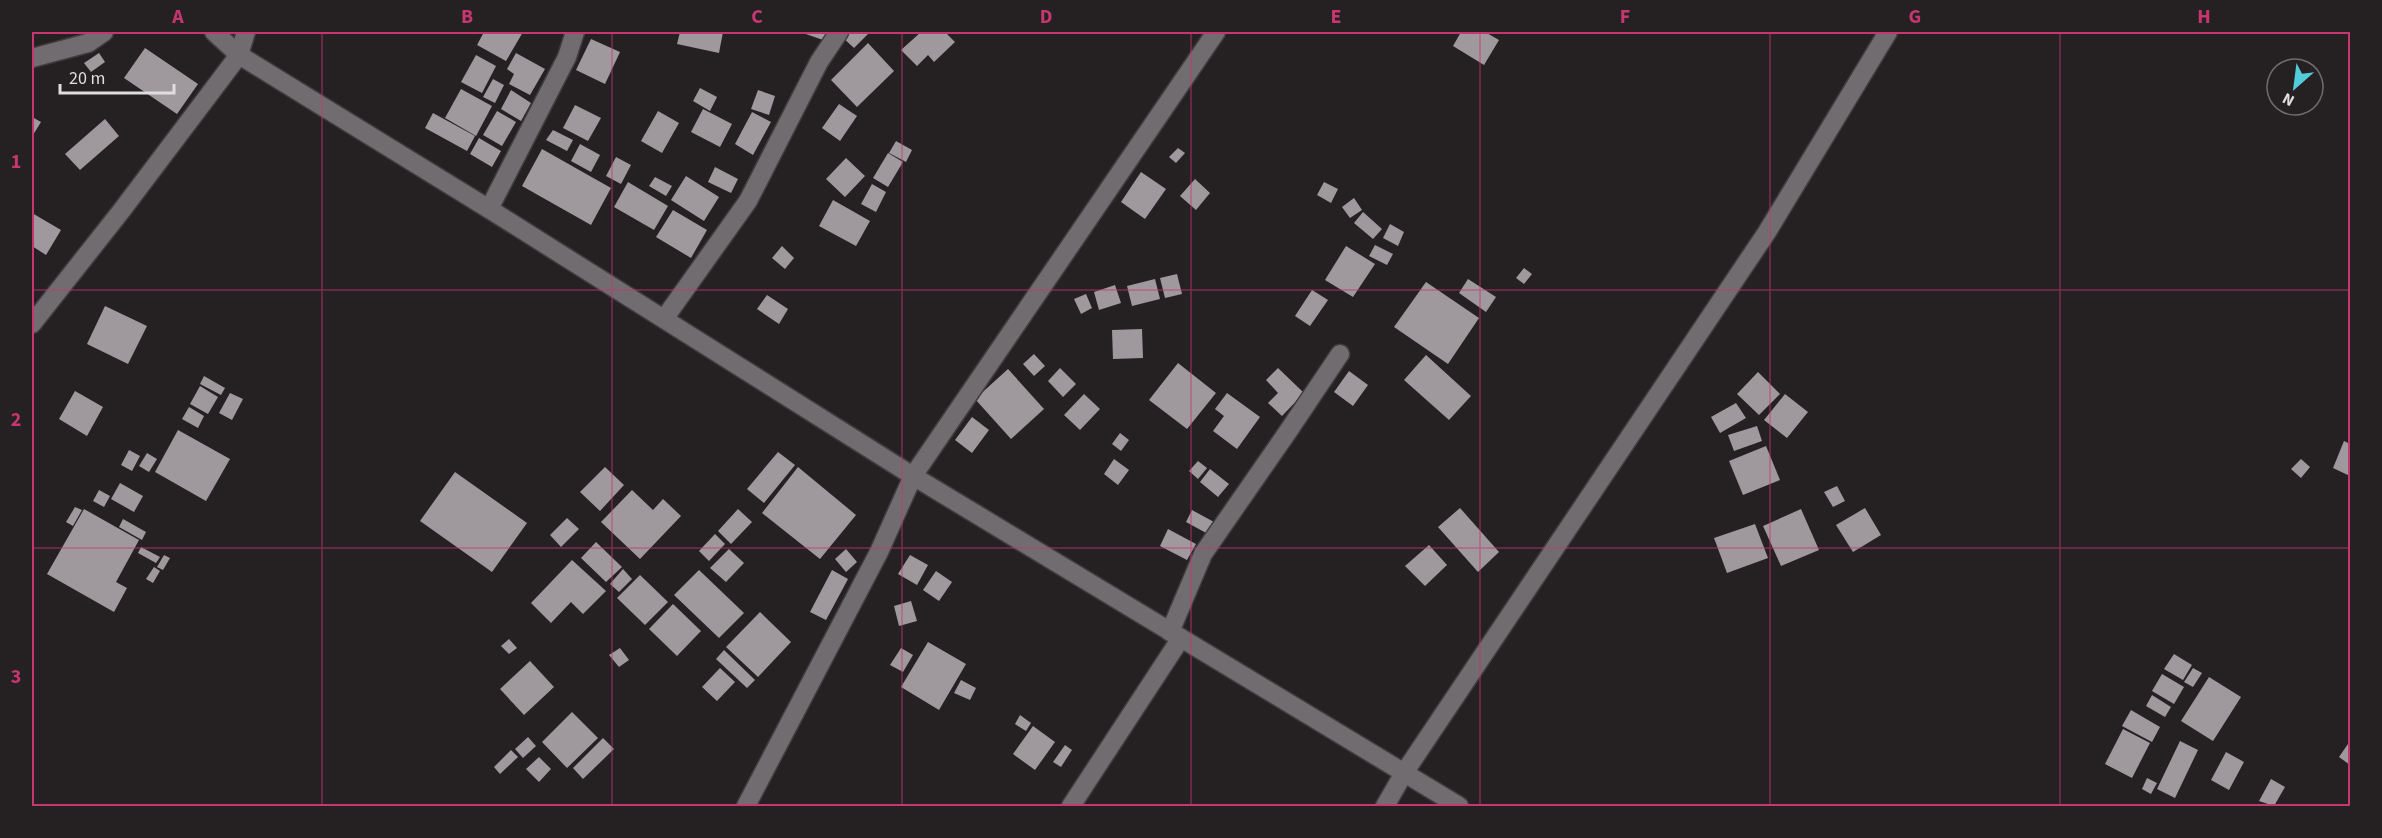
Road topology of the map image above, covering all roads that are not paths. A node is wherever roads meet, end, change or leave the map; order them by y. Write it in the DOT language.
graph roads {
  1 [pos="104,32"];
  2 [pos="214,32"];
  3 [pos="246,32"];
  4 [pos="574,32"];
  5 [pos="839,32"];
  6 [pos="1216,32"];
  7 [pos="1888,32"];
  8 [pos="239,55"];
  9 [pos="32,58"];
  10 [pos="489,209"];
  11 [pos="664,319"];
  12 [pos="32,324"];
  13 [pos="1340,354"];
  14 [pos="913,476"];
  15 [pos="1175,635"];
  16 [pos="1404,773"];
  17 [pos="746,807"];
  18 [pos="1071,807"];
  19 [pos="1385,807"];
  20 [pos="1459,807"];
  1 -- 9 [label="street"];
  2 -- 8 [label="street"];
  3 -- 8 [label="street"];
  4 -- 10 [label="street"];
  5 -- 11 [label="street"];
  6 -- 14 [label="street"];
  7 -- 16 [label="street"];
  8 -- 10 [label="street"];
  8 -- 12 [label="street"];
  10 -- 11 [label="street"];
  11 -- 14 [label="street"];
  13 -- 15 [label="street"];
  14 -- 15 [label="street"];
  14 -- 17 [label="street"];
  15 -- 16 [label="street"];
  15 -- 18 [label="street"];
  16 -- 19 [label="street"];
  16 -- 20 [label="street"];
}
